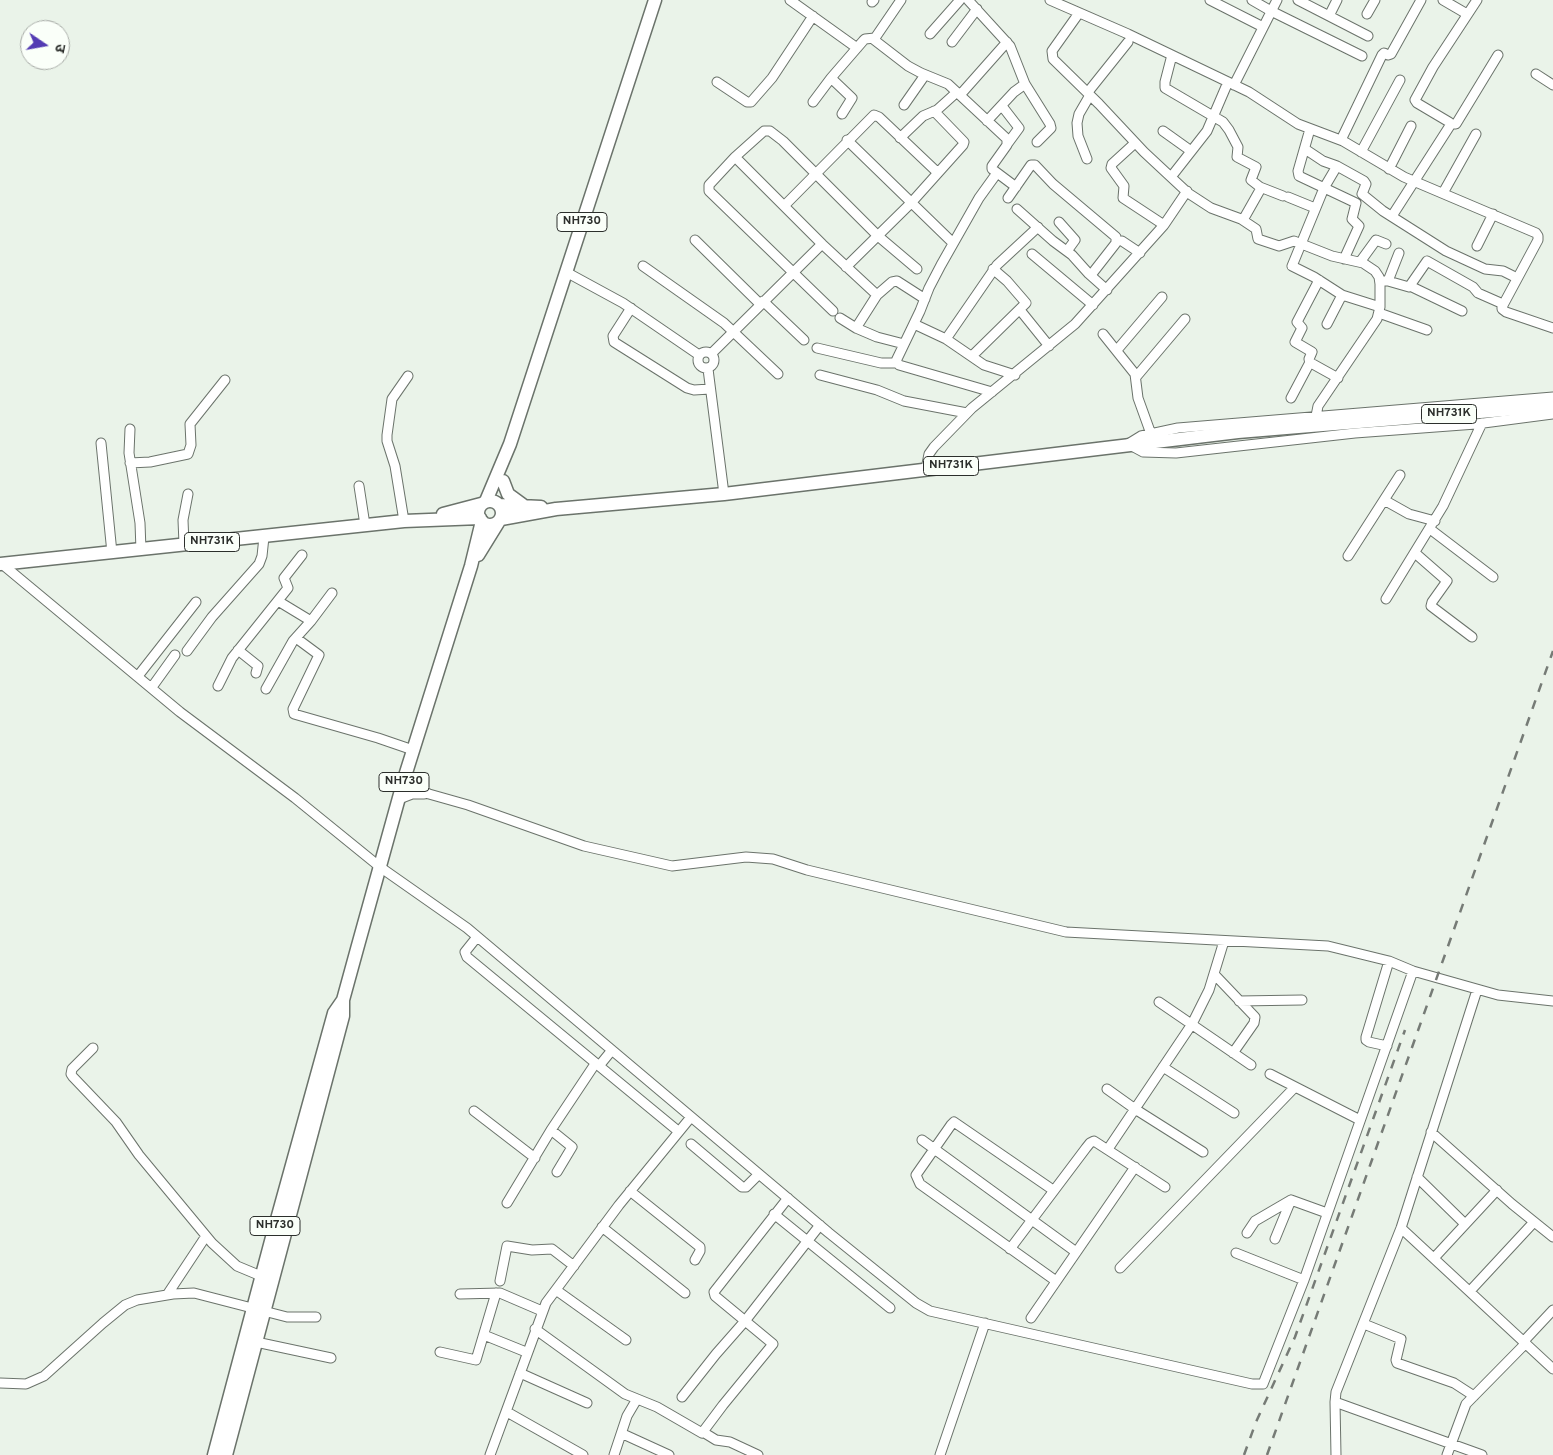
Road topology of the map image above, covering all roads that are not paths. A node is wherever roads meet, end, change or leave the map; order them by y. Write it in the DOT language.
graph roads {
  1 [pos="655,0"];
  2 [pos="790,0"];
  3 [pos="901,0"];
  4 [pos="960,0"];
  5 [pos="968,0"];
  6 [pos="1050,0"];
  7 [pos="1076,0"];
  8 [pos="1210,0"];
  9 [pos="1252,0"];
  10 [pos="1276,0"];
  11 [pos="1298,0"];
  12 [pos="1337,0"];
  13 [pos="1374,0"];
  14 [pos="1420,0"];
  15 [pos="1443,0"];
  16 [pos="1477,0"];
  17 [pos="977,9"];
  18 [pos="1076,11"];
  19 [pos="1271,11"];
  20 [pos="1367,14"];
  21 [pos="1467,14"];
  22 [pos="812,16"];
  23 [pos="1329,16"];
  24 [pos="1263,27"];
  25 [pos="930,34"];
  26 [pos="1368,36"];
  27 [pos="873,39"];
  28 [pos="952,42"];
  29 [pos="1007,42"];
  30 [pos="1128,42"];
  31 [pos="857,48"];
  32 [pos="1172,55"];
  33 [pos="1498,55"];
  34 [pos="1362,56"];
  35 [pos="1536,74"];
  36 [pos="925,75"];
  37 [pos="831,78"];
  38 [pos="1400,80"];
  39 [pos="717,82"];
  40 [pos="1231,83"];
  41 [pos="1025,84"];
  42 [pos="1553,85"];
  43 [pos="958,94"];
  44 [pos="1089,94"];
  45 [pos="813,102"];
  46 [pos="904,105"];
  47 [pos="1002,106"];
  48 [pos="934,111"];
  49 [pos="842,114"];
  50 [pos="1214,116"];
  51 [pos="987,121"];
  52 [pos="1450,124"];
  53 [pos="1411,126"];
  54 [pos="1310,129"];
  55 [pos="1163,131"];
  56 [pos="1476,134"];
  57 [pos="900,138"];
  58 [pos="847,140"];
  59 [pos="1341,140"];
  60 [pos="1037,142"];
  61 [pos="1008,143"];
  62 [pos="1135,143"];
  63 [pos="1305,149"];
  64 [pos="1191,151"];
  65 [pos="1362,152"];
  66 [pos="735,157"];
  67 [pos="1087,159"];
  68 [pos="1337,166"];
  69 [pos="1389,169"];
  70 [pos="816,172"];
  71 [pos="938,173"];
  72 [pos="997,173"];
  73 [pos="1171,177"];
  74 [pos="1415,181"];
  75 [pos="1016,187"];
  76 [pos="1260,187"];
  77 [pos="1324,188"];
  78 [pos="1187,192"];
  79 [pos="1443,193"];
  80 [pos="1008,198"];
  81 [pos="911,203"];
  82 [pos="784,206"];
  83 [pos="1316,208"];
  84 [pos="1017,209"];
  85 [pos="1493,214"];
  86 [pos="1392,216"];
  87 [pos="1243,220"];
  88 [pos="1059,222"];
  89 [pos="1164,225"];
  90 [pos="1038,227"];
  91 [pos="878,236"];
  92 [pos="695,240"];
  93 [pos="1122,241"];
  94 [pos="953,243"];
  95 [pos="822,244"];
  96 [pos="1301,244"];
  97 [pos="1386,244"];
  98 [pos="1477,246"];
  99 [pos="1067,251"];
  100 [pos="1140,253"];
  101 [pos="1399,253"];
  102 [pos="1032,254"];
  103 [pos="1344,259"];
  104 [pos="1360,262"];
  105 [pos="643,266"];
  106 [pos="846,267"];
  107 [pos="993,269"];
  108 [pos="917,270"];
  109 [pos="566,272"];
  110 [pos="792,273"];
  111 [pos="1091,275"];
  112 [pos="1517,278"];
  113 [pos="1319,280"];
  114 [pos="1384,281"];
  115 [pos="1410,286"];
  116 [pos="1108,290"];
  117 [pos="877,295"];
  118 [pos="1342,295"];
  119 [pos="1162,297"];
  120 [pos="925,299"];
  121 [pos="761,302"];
  122 [pos="1503,304"];
  123 [pos="1093,305"];
  124 [pos="630,308"];
  125 [pos="1020,310"];
  126 [pos="1380,310"];
  127 [pos="833,311"];
  128 [pos="1462,311"];
  129 [pos="840,318"];
  130 [pos="1186,319"];
  131 [pos="914,324"];
  132 [pos="1327,324"];
  133 [pos="856,328"];
  134 [pos="1553,328"];
  135 [pos="1427,330"];
  136 [pos="732,332"];
  137 [pos="1102,334"];
  138 [pos="946,339"];
  139 [pos="804,340"];
  140 [pos="904,344"];
  141 [pos="1049,346"];
  142 [pos="816,348"];
  143 [pos="1117,350"];
  144 [pos="712,353"];
  145 [pos="699,356"];
  146 [pos="972,356"];
  147 [pos="896,363"];
  148 [pos="1310,364"];
  149 [pos="708,369"];
  150 [pos="778,374"];
  151 [pos="820,375"];
  152 [pos="1015,375"];
  153 [pos="408,376"];
  154 [pos="1136,377"];
  155 [pos="1338,378"];
  156 [pos="225,380"];
  157 [pos="710,389"];
  158 [pos="992,392"];
  159 [pos="1553,397"];
  160 [pos="1291,398"];
  161 [pos="1553,406"];
  162 [pos="967,413"];
  163 [pos="1553,414"];
  164 [pos="1316,416"];
  165 [pos="1482,423"];
  166 [pos="130,429"];
  167 [pos="1151,434"];
  168 [pos="101,442"];
  169 [pos="510,444"];
  170 [pos="1128,444"];
  171 [pos="130,462"];
  172 [pos="926,469"];
  173 [pos="1400,475"];
  174 [pos="503,481"];
  175 [pos="359,486"];
  176 [pos="188,494"];
  177 [pos="724,494"];
  178 [pos="1384,500"];
  179 [pos="491,503"];
  180 [pos="523,505"];
  181 [pos="556,509"];
  182 [pos="424,519"];
  183 [pos="481,520"];
  184 [pos="500,520"];
  185 [pos="404,521"];
  186 [pos="365,525"];
  187 [pos="1432,525"];
  188 [pos="264,537"];
  189 [pos="184,544"];
  190 [pos="141,550"];
  191 [pos="112,553"];
  192 [pos="1415,553"];
  193 [pos="302,555"];
  194 [pos="1348,556"];
  195 [pos="1,564"];
  196 [pos="471,566"];
  197 [pos="1493,577"];
  198 [pos="332,593"];
  199 [pos="1386,600"];
  200 [pos="278,601"];
  201 [pos="196,602"];
  202 [pos="311,621"];
  203 [pos="1472,637"];
  204 [pos="296,638"];
  205 [pos="238,650"];
  206 [pos="187,651"];
  207 [pos="176,655"];
  208 [pos="256,673"];
  209 [pos="138,676"];
  210 [pos="218,686"];
  211 [pos="152,687"];
  212 [pos="266,689"];
  213 [pos="414,750"];
  214 [pos="406,776"];
  215 [pos="429,794"];
  216 [pos="399,799"];
  217 [pos="380,866"];
  218 [pos="477,937"];
  219 [pos="1224,941"];
  220 [pos="1389,961"];
  221 [pos="1413,970"];
  222 [pos="1214,974"];
  223 [pos="1476,990"];
  224 [pos="343,1000"];
  225 [pos="1302,1000"];
  226 [pos="1239,1001"];
  227 [pos="1553,1001"];
  228 [pos="1159,1002"];
  229 [pos="1192,1024"];
  230 [pos="1387,1046"];
  231 [pos="93,1048"];
  232 [pos="612,1050"];
  233 [pos="1234,1053"];
  234 [pos="597,1065"];
  235 [pos="1251,1065"];
  236 [pos="1163,1067"];
  237 [pos="1270,1074"];
  238 [pos="1295,1086"];
  239 [pos="1107,1088"];
  240 [pos="1135,1109"];
  241 [pos="474,1111"];
  242 [pos="1234,1113"];
  243 [pos="691,1117"];
  244 [pos="1360,1120"];
  245 [pos="551,1130"];
  246 [pos="678,1131"];
  247 [pos="1431,1132"];
  248 [pos="922,1140"];
  249 [pos="692,1144"];
  250 [pos="934,1149"];
  251 [pos="1108,1149"];
  252 [pos="1202,1152"];
  253 [pos="535,1158"];
  254 [pos="1134,1167"];
  255 [pos="557,1172"];
  256 [pos="759,1174"];
  257 [pos="1417,1177"];
  258 [pos="1165,1187"];
  259 [pos="1053,1190"];
  260 [pos="1497,1190"];
  261 [pos="630,1192"];
  262 [pos="788,1198"];
  263 [pos="1291,1200"];
  264 [pos="507,1204"];
  265 [pos="1327,1213"];
  266 [pos="774,1214"];
  267 [pos="1032,1219"];
  268 [pos="1534,1222"];
  269 [pos="1465,1224"];
  270 [pos="820,1225"];
  271 [pos="602,1227"];
  272 [pos="1401,1228"];
  273 [pos="1247,1233"];
  274 [pos="206,1236"];
  275 [pos="1553,1237"];
  276 [pos="1275,1239"];
  277 [pos="807,1242"];
  278 [pos="1010,1249"];
  279 [pos="1076,1252"];
  280 [pos="1236,1253"];
  281 [pos="1434,1258"];
  282 [pos="695,1260"];
  283 [pos="574,1266"];
  284 [pos="1120,1268"];
  285 [pos="261,1276"];
  286 [pos="1304,1280"];
  287 [pos="500,1281"];
  288 [pos="1056,1282"];
  289 [pos="556,1290"];
  290 [pos="1470,1291"];
  291 [pos="496,1293"];
  292 [pos="685,1293"];
  293 [pos="460,1294"];
  294 [pos="167,1295"];
  295 [pos="890,1308"];
  296 [pos="259,1310"];
  297 [pos="1553,1310"];
  298 [pos="542,1311"];
  299 [pos="316,1317"];
  300 [pos="1031,1318"];
  301 [pos="745,1321"];
  302 [pos="985,1324"];
  303 [pos="1364,1324"];
  304 [pos="535,1329"];
  305 [pos="484,1336"];
  306 [pos="626,1340"];
  307 [pos="256,1342"];
  308 [pos="1525,1342"];
  309 [pos="440,1352"];
  310 [pos="526,1352"];
  311 [pos="331,1358"];
  312 [pos="1553,1368"];
  313 [pos="520,1373"];
  314 [pos="0,1383"];
  315 [pos="1474,1396"];
  316 [pos="682,1397"];
  317 [pos="637,1399"];
  318 [pos="1335,1402"];
  319 [pos="587,1404"];
  320 [pos="506,1412"];
  321 [pos="704,1432"];
  322 [pos="622,1434"];
  323 [pos="1450,1445"];
  324 [pos="214,1455"];
  325 [pos="226,1455"];
  326 [pos="490,1455"];
  327 [pos="583,1455"];
  328 [pos="614,1455"];
  329 [pos="668,1455"];
  330 [pos="758,1455"];
  331 [pos="940,1455"];
  332 [pos="1336,1455"];
  333 [pos="1447,1455"];
  334 [pos="1482,1455"];
  1 -- 109 [label="highway, NH730"];
  2 -- 22 [label="street"];
  3 -- 27 [label="street"];
  4 -- 25 [label="street"];
  5 -- 17 [label="street"];
  6 -- 18 [label="street"];
  7 -- 18 [label="street"];
  8 -- 24 [label="street"];
  9 -- 19 [label="street"];
  10 -- 19 [label="street"];
  11 -- 23 [label="street"];
  12 -- 23 [label="street"];
  13 -- 20 [label="street"];
  14 -- 59 [label="street"];
  15 -- 21 [label="street"];
  16 -- 21 [label="street"];
  17 -- 28 [label="street"];
  17 -- 29 [label="street"];
  18 -- 32 [label="street"];
  18 -- 44 [label="street"];
  19 -- 24 [label="street"];
  19 -- 34 [label="street"];
  21 -- 52 [label="street"];
  22 -- 31 [label="street"];
  22 -- 39 [label="street"];
  23 -- 26 [label="street"];
  24 -- 40 [label="street"];
  27 -- 31 [label="street"];
  27 -- 36 [label="street"];
  29 -- 41 [label="street"];
  29 -- 43 [label="street"];
  30 -- 44 [label="street"];
  31 -- 37 [label="street"];
  32 -- 40 [label="street"];
  32 -- 50 [label="street"];
  33 -- 52 [label="street"];
  35 -- 42 [label="street"];
  36 -- 43 [label="street"];
  36 -- 46 [label="street"];
  37 -- 45 [label="street"];
  37 -- 49 [label="street"];
  38 -- 65 [label="street"];
  40 -- 50 [label="street"];
  40 -- 54 [label="street"];
  41 -- 47 [label="street"];
  41 -- 60 [label="street"];
  43 -- 48 [label="street"];
  43 -- 51 [label="street"];
  44 -- 62 [label="street"];
  44 -- 67 [label="street"];
  47 -- 51 [label="street"];
  47 -- 61 [label="street"];
  48 -- 57 [label="street"];
  48 -- 71 [label="street"];
  50 -- 64 [label="street"];
  50 -- 76 [label="street"];
  51 -- 61 [label="street"];
  52 -- 74 [label="street"];
  53 -- 69 [label="street"];
  54 -- 59 [label="street"];
  54 -- 63 [label="street"];
  55 -- 64 [label="street"];
  56 -- 79 [label="street"];
  57 -- 58 [label="street"];
  57 -- 71 [label="street"];
  58 -- 70 [label="street"];
  58 -- 81 [label="street"];
  59 -- 65 [label="street"];
  61 -- 72 [label="street"];
  62 -- 73 [label="street"];
  62 -- 89 [label="street"];
  63 -- 68 [label="street"];
  63 -- 77 [label="street"];
  64 -- 73 [label="street"];
  65 -- 69 [label="street"];
  66 -- 70 [label="street"];
  66 -- 82 [label="street"];
  66 -- 110 [label="street"];
  68 -- 77 [label="street"];
  68 -- 86 [label="street"];
  69 -- 74 [label="street"];
  70 -- 82 [label="street"];
  70 -- 91 [label="street"];
  71 -- 81 [label="street"];
  72 -- 75 [label="street"];
  72 -- 94 [label="street"];
  73 -- 78 [label="street"];
  74 -- 79 [label="street"];
  74 -- 86 [label="street"];
  75 -- 80 [label="street"];
  75 -- 111 [label="street"];
  76 -- 83 [label="street"];
  76 -- 87 [label="street"];
  77 -- 83 [label="street"];
  77 -- 103 [label="street"];
  78 -- 87 [label="street"];
  78 -- 89 [label="street"];
  79 -- 85 [label="street"];
  81 -- 91 [label="street"];
  81 -- 94 [label="street"];
  82 -- 95 [label="street"];
  83 -- 96 [label="street"];
  84 -- 90 [label="street"];
  85 -- 98 [label="street"];
  85 -- 112 [label="street"];
  86 -- 112 [label="street"];
  87 -- 96 [label="street"];
  88 -- 99 [label="street"];
  89 -- 100 [label="street"];
  90 -- 99 [label="street"];
  90 -- 107 [label="street"];
  91 -- 106 [label="street"];
  91 -- 108 [label="street"];
  92 -- 121 [label="street"];
  93 -- 100 [label="street"];
  94 -- 120 [label="street"];
  95 -- 106 [label="street"];
  95 -- 110 [label="street"];
  96 -- 103 [label="street"];
  96 -- 113 [label="street"];
  97 -- 104 [label="street"];
  99 -- 111 [label="street"];
  100 -- 116 [label="street"];
  101 -- 114 [label="street"];
  102 -- 123 [label="street"];
  103 -- 104 [label="street"];
  104 -- 114 [label="street"];
  105 -- 136 [label="street"];
  106 -- 117 [label="street"];
  107 -- 125 [label="street"];
  107 -- 138 [label="street"];
  109 -- 124 [label="street"];
  109 -- 169 [label="highway, NH730"];
  110 -- 121 [label="street"];
  110 -- 127 [label="street"];
  111 -- 116 [label="street"];
  112 -- 122 [label="street"];
  113 -- 118 [label="street"];
  113 -- 148 [label="street"];
  114 -- 115 [label="street"];
  114 -- 126 [label="street"];
  115 -- 122 [label="street"];
  115 -- 128 [label="street"];
  116 -- 123 [label="street"];
  117 -- 120 [label="street"];
  117 -- 133 [label="street"];
  118 -- 126 [label="street"];
  118 -- 132 [label="street"];
  119 -- 143 [label="street"];
  120 -- 131 [label="street"];
  121 -- 136 [label="street"];
  121 -- 139 [label="street"];
  122 -- 134 [label="street"];
  123 -- 141 [label="street"];
  124 -- 145 [label="street"];
  124 -- 157 [label="street"];
  125 -- 141 [label="street"];
  125 -- 146 [label="street"];
  126 -- 135 [label="street"];
  126 -- 155 [label="street"];
  129 -- 133 [label="street"];
  130 -- 154 [label="street"];
  131 -- 138 [label="street"];
  131 -- 140 [label="street"];
  133 -- 140 [label="street"];
  136 -- 144 [label="street"];
  136 -- 150 [label="street"];
  137 -- 143 [label="street"];
  138 -- 146 [label="street"];
  140 -- 147 [label="street"];
  141 -- 152 [label="street"];
  142 -- 147 [label="street"];
  143 -- 154 [label="street"];
  144 -- 145 [label="street"];
  144 -- 149 [label="street"];
  145 -- 149 [label="street"];
  146 -- 152 [label="street"];
  147 -- 158 [label="street"];
  148 -- 155 [label="street"];
  148 -- 160 [label="street"];
  149 -- 157 [label="street"];
  151 -- 162 [label="street"];
  152 -- 158 [label="street"];
  153 -- 185 [label="street"];
  154 -- 167 [label="street"];
  155 -- 164 [label="street"];
  156 -- 171 [label="street"];
  157 -- 177 [label="street"];
  158 -- 162 [label="street"];
  159 -- 164 [label="street"];
  161 -- 170 [label="highway, NH731K"];
  162 -- 172 [label="street"];
  163 -- 165 [label="street"];
  164 -- 167 [label="street"];
  165 -- 170 [label="street"];
  165 -- 187 [label="street"];
  166 -- 171 [label="street"];
  167 -- 170 [label="street"];
  168 -- 191 [label="street"];
  169 -- 174 [label="highway, NH730"];
  169 -- 179 [label="highway, NH730"];
  170 -- 172 [label="highway, NH731K"];
  171 -- 190 [label="street"];
  172 -- 177 [label="highway, NH731K"];
  173 -- 178 [label="street"];
  174 -- 179 [label="highway, NH730"];
  174 -- 180 [label="highway"];
  175 -- 186 [label="street"];
  176 -- 189 [label="street"];
  177 -- 181 [label="highway, NH731K"];
  178 -- 187 [label="street"];
  178 -- 194 [label="street"];
  179 -- 180 [label="highway, NH731K"];
  179 -- 182 [label="highway, NH731K"];
  179 -- 183 [label="highway, NH730"];
  179 -- 184 [label="highway, NH730"];
  180 -- 181 [label="highway, NH731K"];
  181 -- 184 [label="highway, NH731K"];
  182 -- 183 [label="highway, NH731K"];
  182 -- 185 [label="highway, NH731K"];
  183 -- 184 [label="highway"];
  183 -- 196 [label="highway, NH730"];
  184 -- 196 [label="highway, NH730"];
  185 -- 186 [label="highway, NH731K"];
  186 -- 188 [label="highway, NH731K"];
  187 -- 192 [label="street"];
  187 -- 197 [label="street"];
  188 -- 189 [label="highway, NH731K"];
  188 -- 206 [label="street"];
  189 -- 190 [label="highway, NH731K"];
  190 -- 191 [label="highway, NH731K"];
  191 -- 195 [label="highway, NH731K"];
  192 -- 199 [label="street"];
  192 -- 203 [label="street"];
  193 -- 200 [label="street"];
  195 -- 209 [label="street"];
  196 -- 213 [label="highway, NH730"];
  198 -- 202 [label="street"];
  200 -- 202 [label="street"];
  200 -- 205 [label="street"];
  201 -- 209 [label="street"];
  202 -- 204 [label="street"];
  204 -- 212 [label="street"];
  204 -- 213 [label="street"];
  205 -- 208 [label="street"];
  205 -- 210 [label="street"];
  207 -- 211 [label="street"];
  209 -- 211 [label="street"];
  211 -- 217 [label="street"];
  213 -- 214 [label="highway, NH730"];
  214 -- 215 [label="street"];
  214 -- 216 [label="highway, NH730"];
  215 -- 216 [label="street"];
  215 -- 219 [label="street"];
  216 -- 217 [label="highway, NH730"];
  217 -- 218 [label="street"];
  217 -- 224 [label="highway, NH730"];
  218 -- 232 [label="street"];
  218 -- 234 [label="street"];
  219 -- 220 [label="street"];
  219 -- 222 [label="street"];
  220 -- 221 [label="street"];
  220 -- 230 [label="street"];
  221 -- 223 [label="street"];
  221 -- 230 [label="street"];
  222 -- 226 [label="street"];
  222 -- 229 [label="street"];
  223 -- 227 [label="street"];
  223 -- 247 [label="street"];
  224 -- 285 [label="highway, NH730"];
  224 -- 296 [label="highway, NH730"];
  225 -- 226 [label="street"];
  226 -- 233 [label="street"];
  228 -- 229 [label="street"];
  229 -- 233 [label="street"];
  229 -- 236 [label="street"];
  230 -- 244 [label="street"];
  231 -- 274 [label="street"];
  232 -- 234 [label="street"];
  232 -- 243 [label="street"];
  233 -- 235 [label="street"];
  234 -- 245 [label="street"];
  234 -- 246 [label="street"];
  236 -- 240 [label="street"];
  236 -- 242 [label="street"];
  237 -- 238 [label="street"];
  238 -- 244 [label="street"];
  238 -- 284 [label="street"];
  239 -- 240 [label="street"];
  240 -- 251 [label="street"];
  240 -- 252 [label="street"];
  241 -- 253 [label="street"];
  243 -- 246 [label="street"];
  243 -- 256 [label="street"];
  244 -- 265 [label="street"];
  245 -- 253 [label="street"];
  245 -- 255 [label="street"];
  246 -- 261 [label="street"];
  247 -- 257 [label="street"];
  247 -- 260 [label="street"];
  248 -- 250 [label="street"];
  249 -- 256 [label="street"];
  250 -- 259 [label="street"];
  250 -- 267 [label="street"];
  250 -- 278 [label="street"];
  251 -- 254 [label="street"];
  251 -- 259 [label="street"];
  253 -- 264 [label="street"];
  254 -- 258 [label="street"];
  254 -- 279 [label="street"];
  256 -- 262 [label="street"];
  257 -- 269 [label="street"];
  257 -- 272 [label="street"];
  259 -- 267 [label="street"];
  260 -- 268 [label="street"];
  260 -- 269 [label="street"];
  261 -- 271 [label="street"];
  261 -- 282 [label="street"];
  262 -- 266 [label="street"];
  262 -- 270 [label="street"];
  263 -- 265 [label="street"];
  263 -- 273 [label="street"];
  263 -- 276 [label="street"];
  265 -- 286 [label="street"];
  266 -- 277 [label="street"];
  266 -- 301 [label="street"];
  267 -- 278 [label="street"];
  267 -- 279 [label="street"];
  268 -- 275 [label="street"];
  268 -- 290 [label="street"];
  269 -- 281 [label="street"];
  270 -- 277 [label="street"];
  270 -- 302 [label="street"];
  271 -- 283 [label="street"];
  271 -- 292 [label="street"];
  272 -- 281 [label="street"];
  272 -- 303 [label="street"];
  274 -- 285 [label="street"];
  274 -- 294 [label="street"];
  277 -- 295 [label="street"];
  277 -- 301 [label="street"];
  278 -- 288 [label="street"];
  279 -- 288 [label="street"];
  280 -- 286 [label="street"];
  281 -- 290 [label="street"];
  283 -- 287 [label="street"];
  283 -- 289 [label="street"];
  285 -- 296 [label="highway, NH730"];
  286 -- 302 [label="street"];
  288 -- 300 [label="street"];
  289 -- 298 [label="street"];
  289 -- 306 [label="street"];
  290 -- 308 [label="street"];
  291 -- 293 [label="street"];
  291 -- 298 [label="street"];
  291 -- 305 [label="street"];
  294 -- 296 [label="street"];
  294 -- 314 [label="street"];
  296 -- 299 [label="street"];
  296 -- 307 [label="highway, NH730"];
  296 -- 324 [label="highway, NH730"];
  297 -- 308 [label="street"];
  298 -- 304 [label="street"];
  301 -- 316 [label="street"];
  301 -- 321 [label="street"];
  302 -- 331 [label="street"];
  303 -- 315 [label="street"];
  303 -- 318 [label="street"];
  304 -- 310 [label="street"];
  304 -- 317 [label="street"];
  305 -- 309 [label="street"];
  305 -- 310 [label="street"];
  307 -- 311 [label="street"];
  307 -- 325 [label="highway, NH730"];
  308 -- 312 [label="street"];
  308 -- 315 [label="street"];
  310 -- 313 [label="street"];
  313 -- 319 [label="street"];
  313 -- 320 [label="street"];
  315 -- 323 [label="street"];
  317 -- 321 [label="street"];
  317 -- 322 [label="street"];
  318 -- 323 [label="street"];
  318 -- 332 [label="street"];
  320 -- 326 [label="street"];
  320 -- 327 [label="street"];
  321 -- 330 [label="street"];
  322 -- 328 [label="street"];
  322 -- 329 [label="street"];
  323 -- 333 [label="street"];
  323 -- 334 [label="street"];
}
